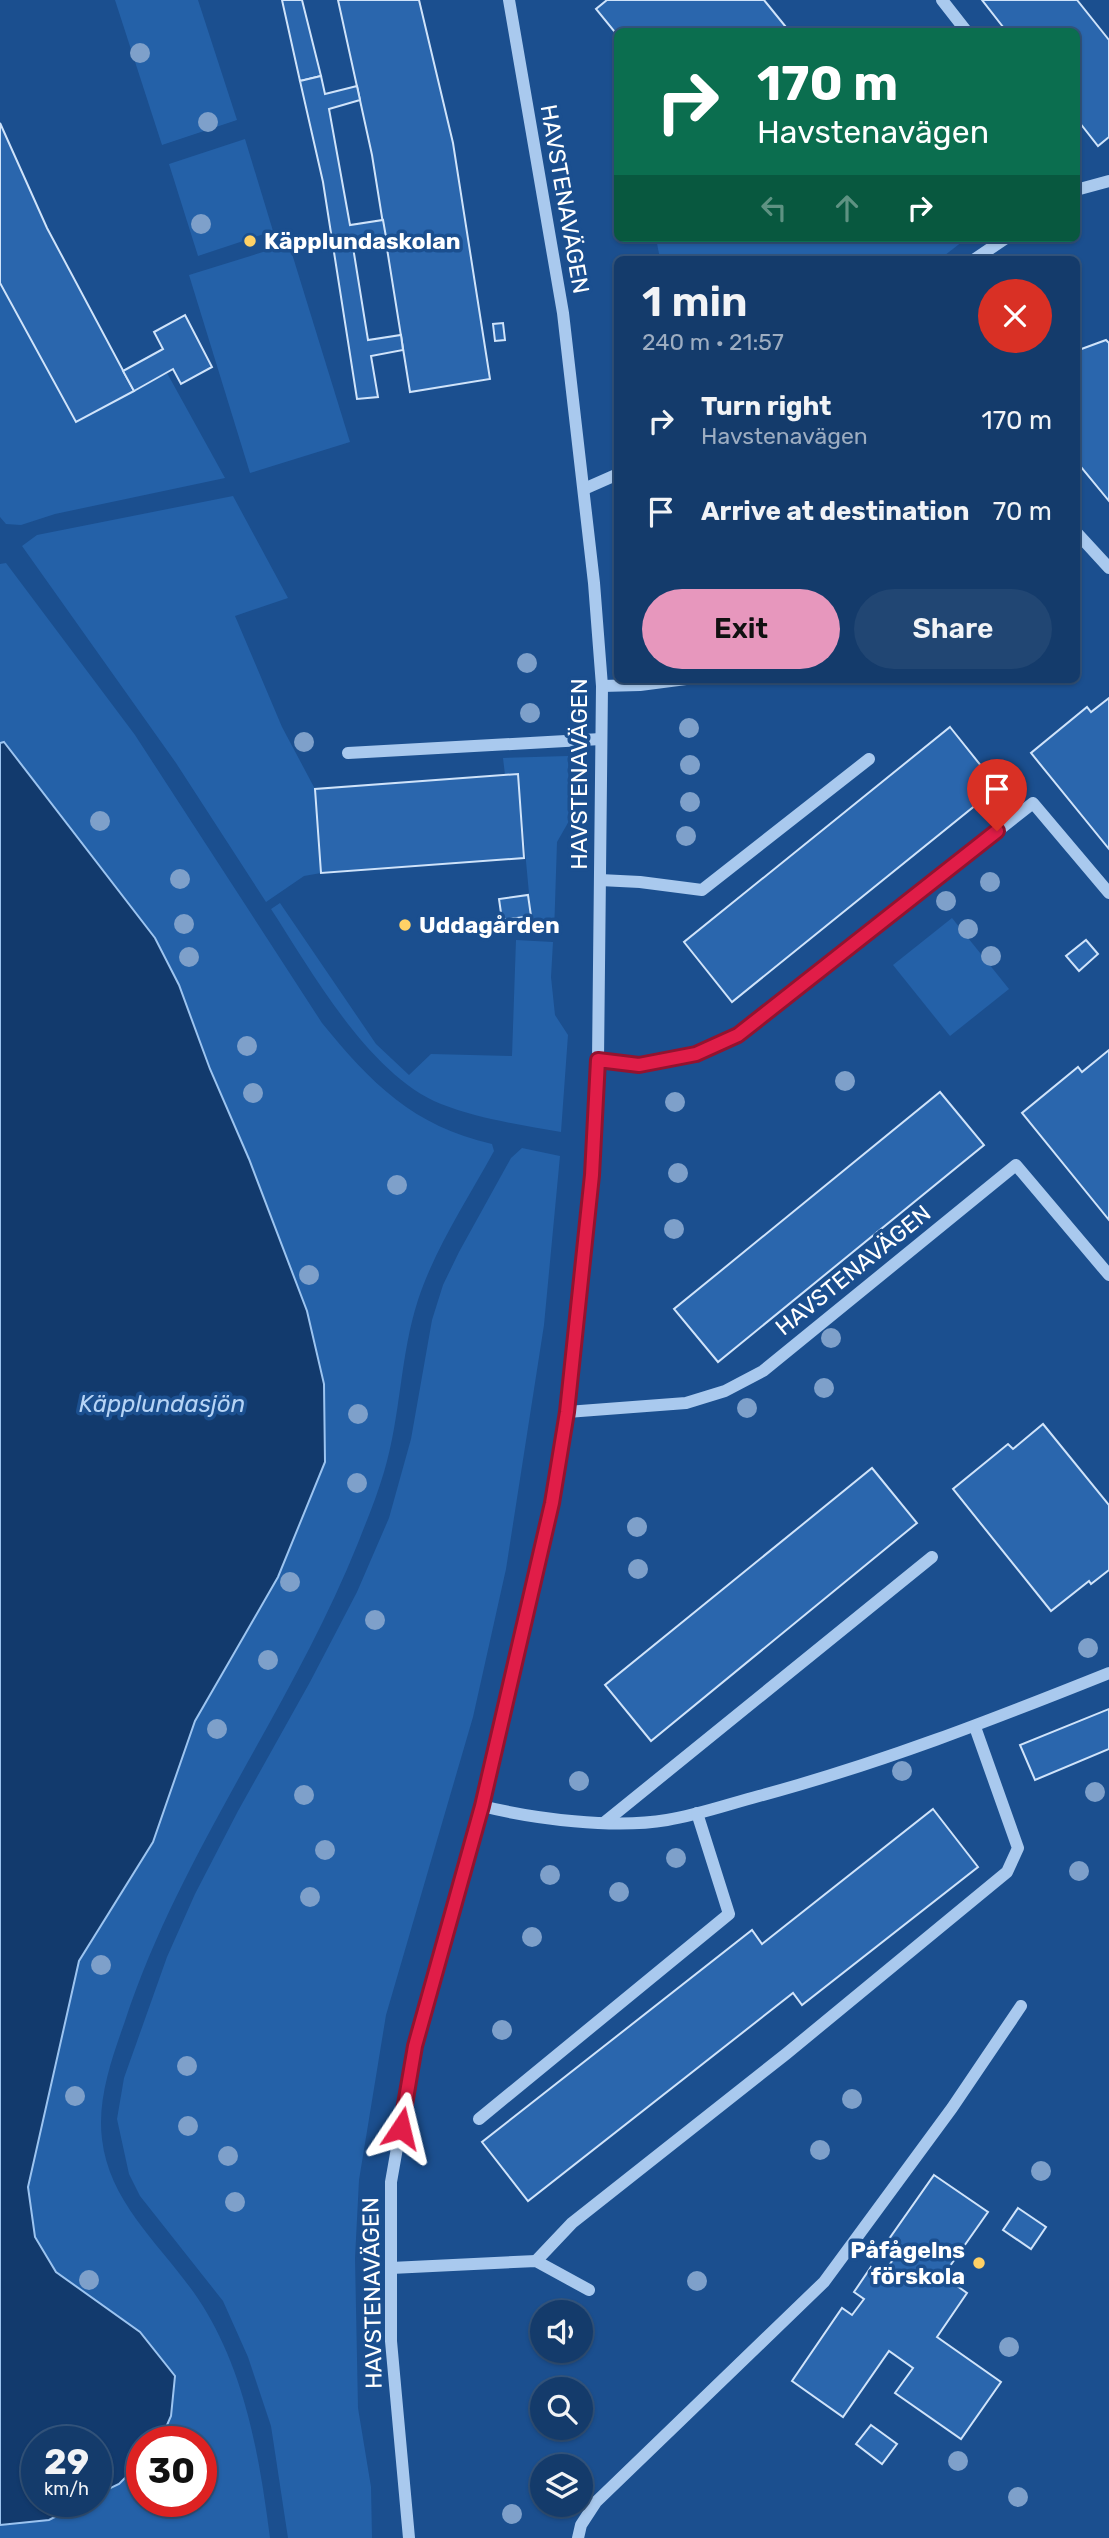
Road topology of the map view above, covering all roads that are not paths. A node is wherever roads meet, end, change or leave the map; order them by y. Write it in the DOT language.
graph roads {
  1 [pos="509,0"];
  2 [pos="942,0"];
  3 [pos="964,28"];
  4 [pos="1109,181"];
  5 [pos="1080,189"];
  6 [pos="1000,242"];
  7 [pos="979,256"];
  8 [pos="614,476"];
  9 [pos="584,489"];
  10 [pos="1080,536"];
  11 [pos="1109,568"];
  12 [pos="655,683"];
  13 [pos="602,686"];
  14 [pos="601,739"];
  15 [pos="348,753"];
  16 [pos="869,759"];
  17 [pos="600,880"];
  18 [pos="1109,893"];
  19 [pos="598,1060"];
  20 [pos="1109,1275"];
  21 [pos="567,1412"];
  22 [pos="932,1557"];
  23 [pos="1109,1673"];
  24 [pos="975,1727"];
  25 [pos="482,1806"];
  26 [pos="697,1812"];
  27 [pos="605,1823"];
  28 [pos="1021,2006"];
  29 [pos="479,2119"];
  30 [pos="536,2261"];
  31 [pos="391,2268"];
  32 [pos="589,2290"];
  33 [pos="409,2538"];
  34 [pos="578,2538"];
  1 -- 9 [label="street, HAVSTENAVÄGEN"];
  2 -- 3 [label="street"];
  4 -- 5 [label="street"];
  6 -- 7 [label="street"];
  8 -- 9 [label="street"];
  9 -- 13 [label="street, HAVSTENAVÄGEN"];
  10 -- 11 [label="street"];
  12 -- 13 [label="street"];
  13 -- 14 [label="street, HAVSTENAVÄGEN"];
  14 -- 15 [label="street"];
  14 -- 17 [label="street, HAVSTENAVÄGEN"];
  16 -- 17 [label="street"];
  17 -- 19 [label="street, HAVSTENAVÄGEN"];
  18 -- 19 [label="street"];
  19 -- 21 [label="street, HAVSTENAVÄGEN"];
  20 -- 21 [label="street, HAVSTENAVÄGEN"];
  21 -- 25 [label="street, HAVSTENAVÄGEN"];
  22 -- 27 [label="street"];
  23 -- 24 [label="street"];
  24 -- 26 [label="street"];
  24 -- 30 [label="street"];
  25 -- 27 [label="street"];
  25 -- 31 [label="street, HAVSTENAVÄGEN"];
  26 -- 27 [label="street"];
  26 -- 29 [label="street"];
  28 -- 34 [label="street"];
  30 -- 31 [label="street"];
  30 -- 32 [label="street"];
  31 -- 33 [label="street, HAVSTENAVÄGEN"];
}
